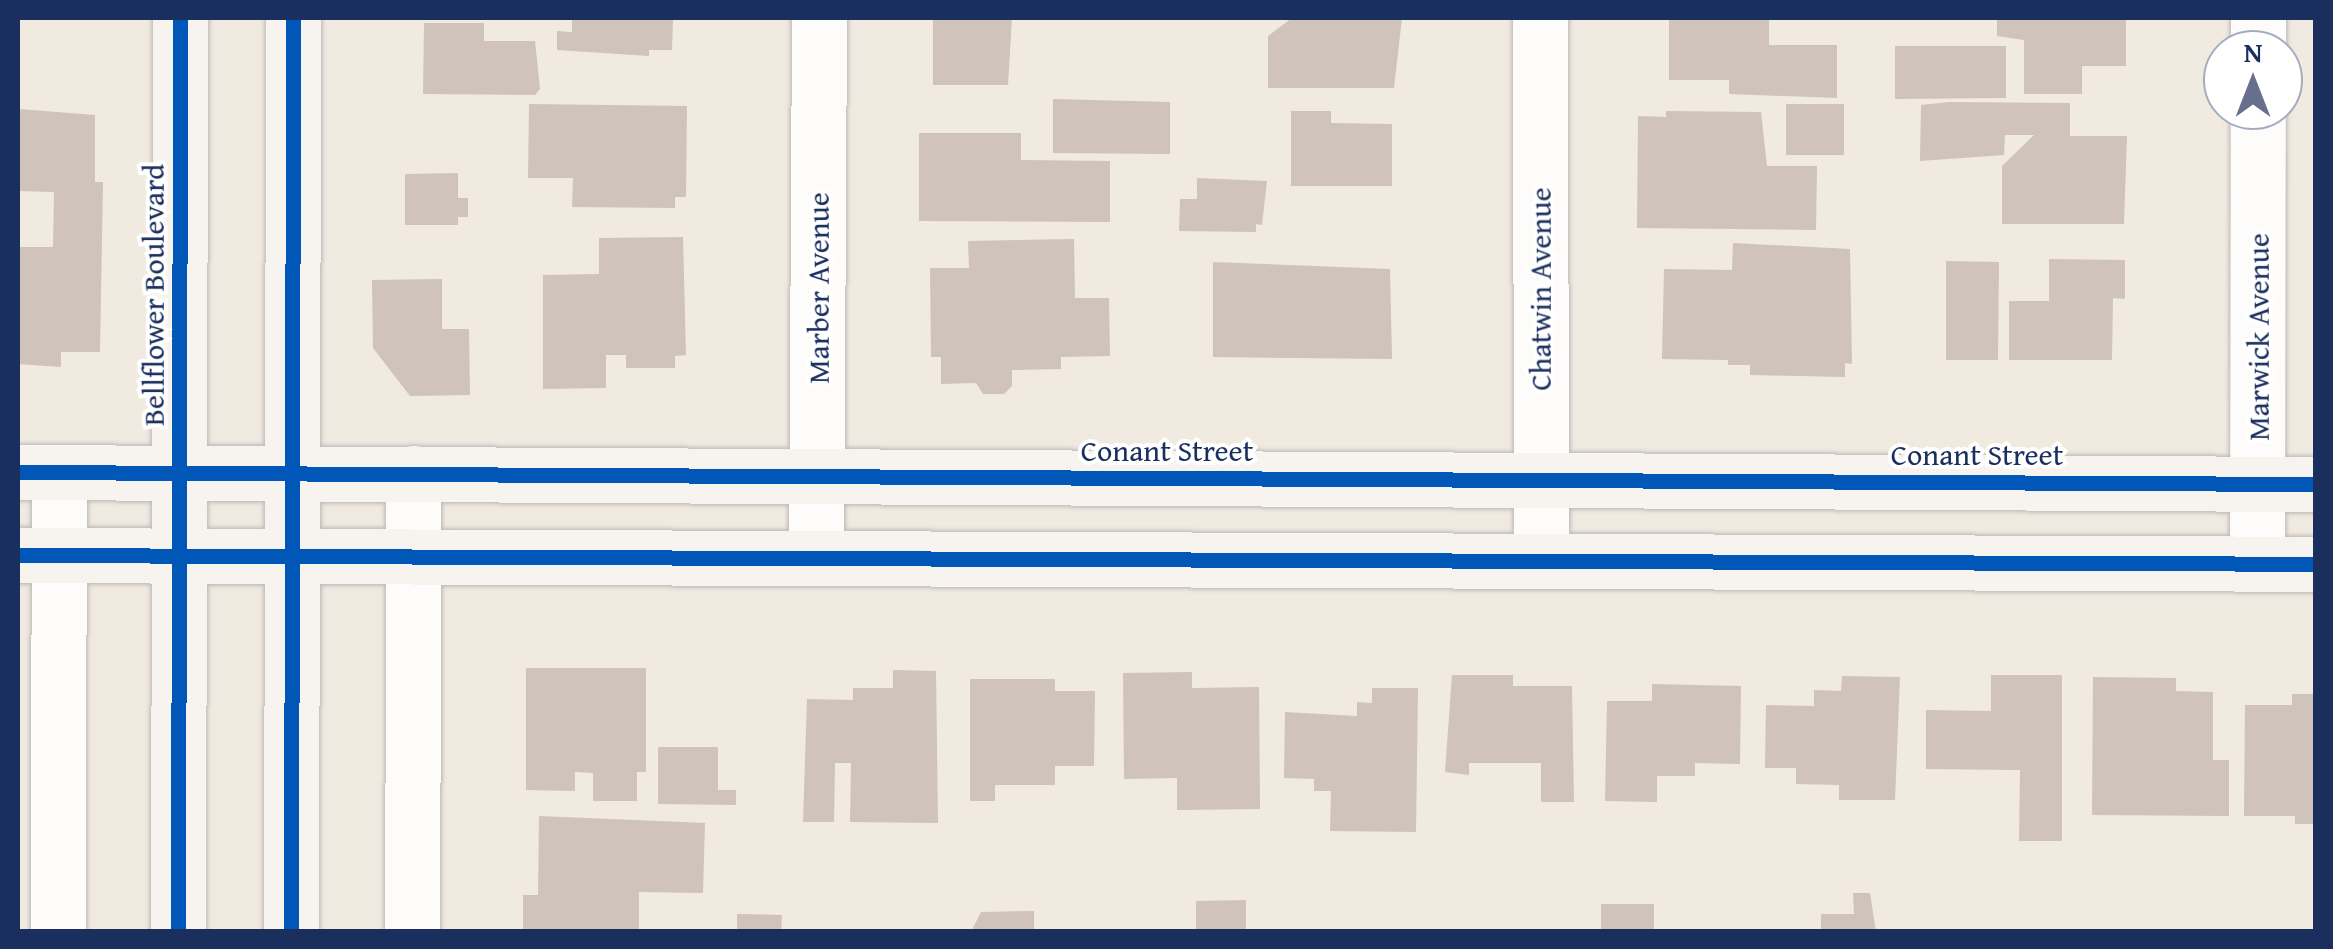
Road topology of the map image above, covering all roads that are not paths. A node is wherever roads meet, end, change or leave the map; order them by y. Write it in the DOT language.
graph roads {
  1 [pos="180,18"];
  2 [pos="294,18"];
  3 [pos="819,18"];
  4 [pos="1540,18"];
  5 [pos="2258,130"];
  6 [pos="38,472"];
  7 [pos="180,472"];
  8 [pos="294,472"];
  9 [pos="414,473"];
  10 [pos="817,475"];
  11 [pos="1542,480"];
  12 [pos="2258,484"];
  13 [pos="2316,484"];
  14 [pos="38,555"];
  15 [pos="181,555"];
  16 [pos="293,556"];
  17 [pos="414,556"];
  18 [pos="816,558"];
  19 [pos="1542,560"];
  20 [pos="2257,564"];
  21 [pos="2316,564"];
  22 [pos="58,932"];
  23 [pos="178,932"];
  24 [pos="292,932"];
  25 [pos="412,932"];
  1 -- 7 [label="street, Bellflower Boulevard"];
  2 -- 8 [label="street"];
  3 -- 10 [label="street, Marber Avenue"];
  4 -- 11 [label="street, Chatwin Avenue"];
  5 -- 12 [label="street, Marwick Avenue"];
  6 -- 7 [label="street, Conant Street"];
  6 -- 14 [label="street"];
  7 -- 8 [label="street, Conant Street"];
  7 -- 15 [label="street, Bellflower Boulevard"];
  8 -- 9 [label="street, Conant Street"];
  8 -- 16 [label="street"];
  9 -- 10 [label="street, Conant Street"];
  9 -- 17 [label="street"];
  10 -- 11 [label="street, Conant Street"];
  10 -- 18 [label="street, Marber Avenue"];
  11 -- 12 [label="street, Conant Street"];
  11 -- 19 [label="street, Chatwin Avenue"];
  12 -- 13 [label="street, Conant Street"];
  12 -- 20 [label="street, Marwick Avenue"];
  14 -- 15 [label="street"];
  14 -- 22 [label="street"];
  15 -- 16 [label="street"];
  15 -- 23 [label="street, Bellflower Boulevard"];
  16 -- 17 [label="street"];
  16 -- 24 [label="street"];
  17 -- 18 [label="street"];
  17 -- 25 [label="street"];
  18 -- 19 [label="street"];
  19 -- 20 [label="street"];
  20 -- 21 [label="street"];
}
